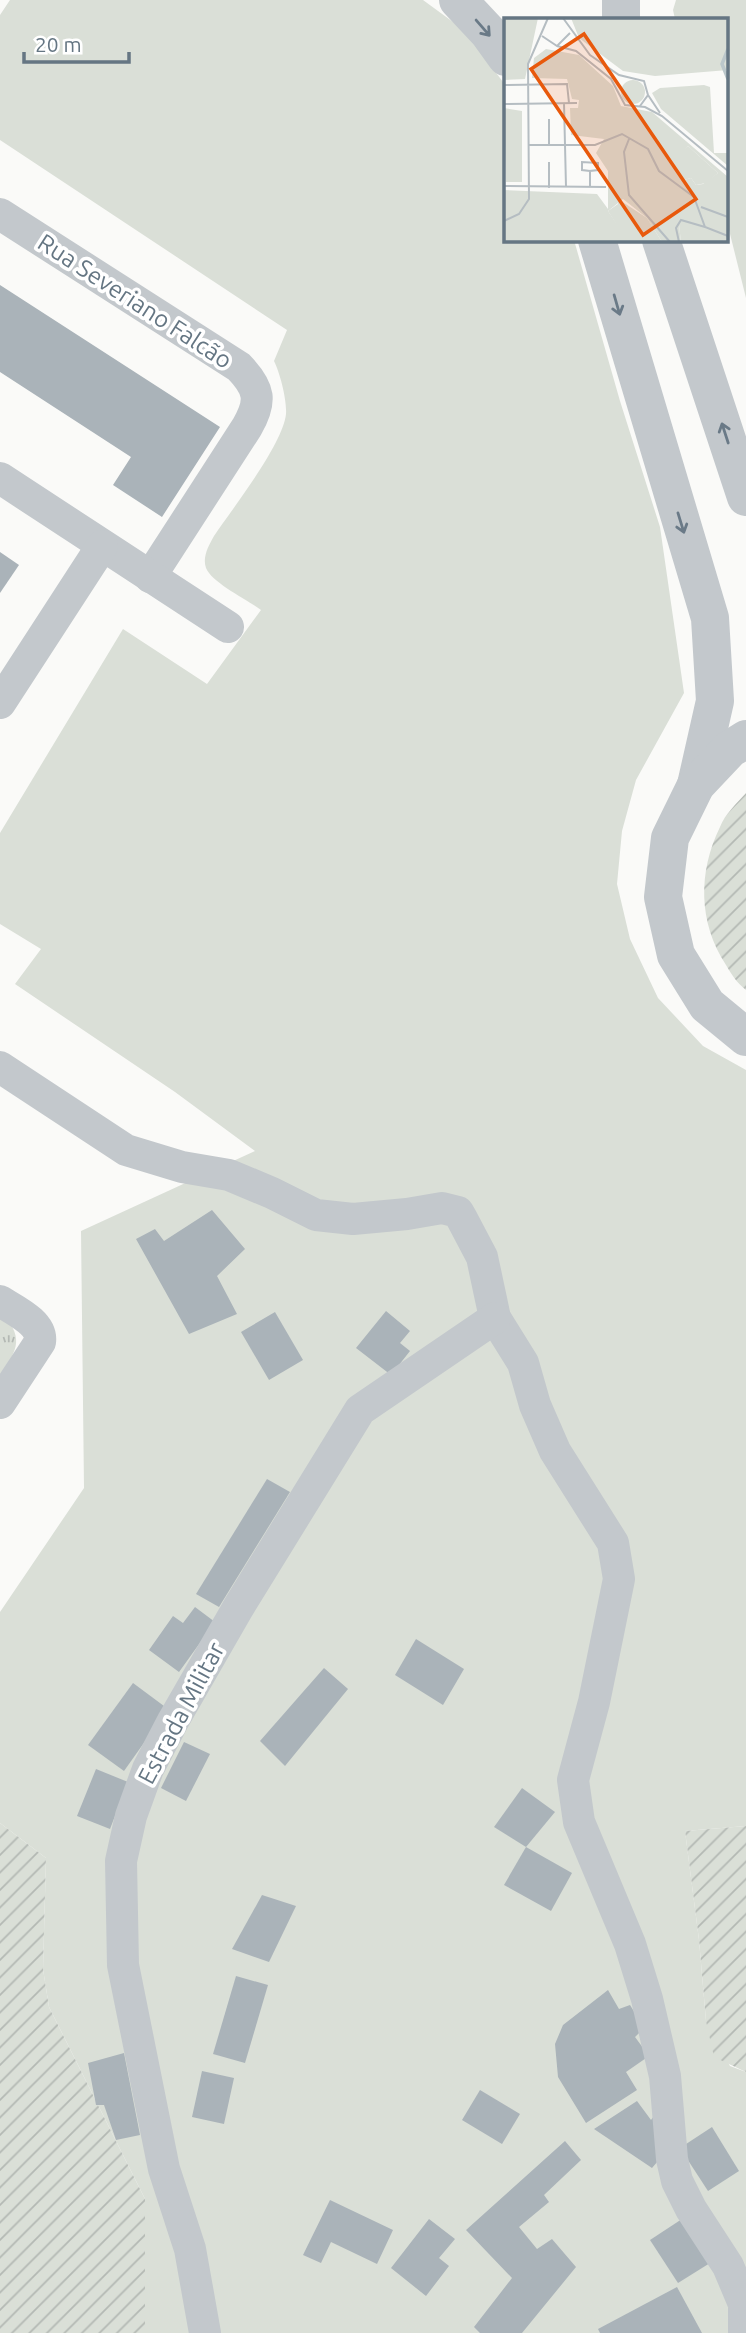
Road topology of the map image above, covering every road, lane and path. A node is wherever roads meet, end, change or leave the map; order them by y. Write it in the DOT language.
graph roads {
  1 [pos="458,0"];
  2 [pos="621,0"];
  3 [pos="621,18"];
  4 [pos="504,54"];
  5 [pos="0,214"];
  6 [pos="598,242"];
  7 [pos="662,242"];
  8 [pos="0,478"];
  9 [pos="746,498"];
  10 [pos="102,546"];
  11 [pos="150,577"];
  12 [pos="228,627"];
  13 [pos="0,703"];
  14 [pos="746,739"];
  15 [pos="696,785"];
  16 [pos="746,1037"];
  17 [pos="0,1067"];
  18 [pos="0,1301"];
  19 [pos="495,1318"];
  20 [pos="0,1403"];
  21 [pos="205,2333"];
  22 [pos="744,2333"];
  1 -- 4 [label="street, one-way"];
  2 -- 3 [label="street"];
  5 -- 11 [label="street, Rua Severiano Falcão"];
  6 -- 15 [label="street, one-way"];
  9 -- 7 [label="street, one-way"];
  8 -- 10 [label="street"];
  10 -- 11 [label="street"];
  10 -- 13 [label="street"];
  11 -- 12 [label="street"];
  14 -- 15 [label="street"];
  15 -- 16 [label="street"];
  17 -- 19 [label="street"];
  18 -- 20 [label="street"];
  19 -- 21 [label="street, Estrada Militar"];
  19 -- 22 [label="street"];
}
